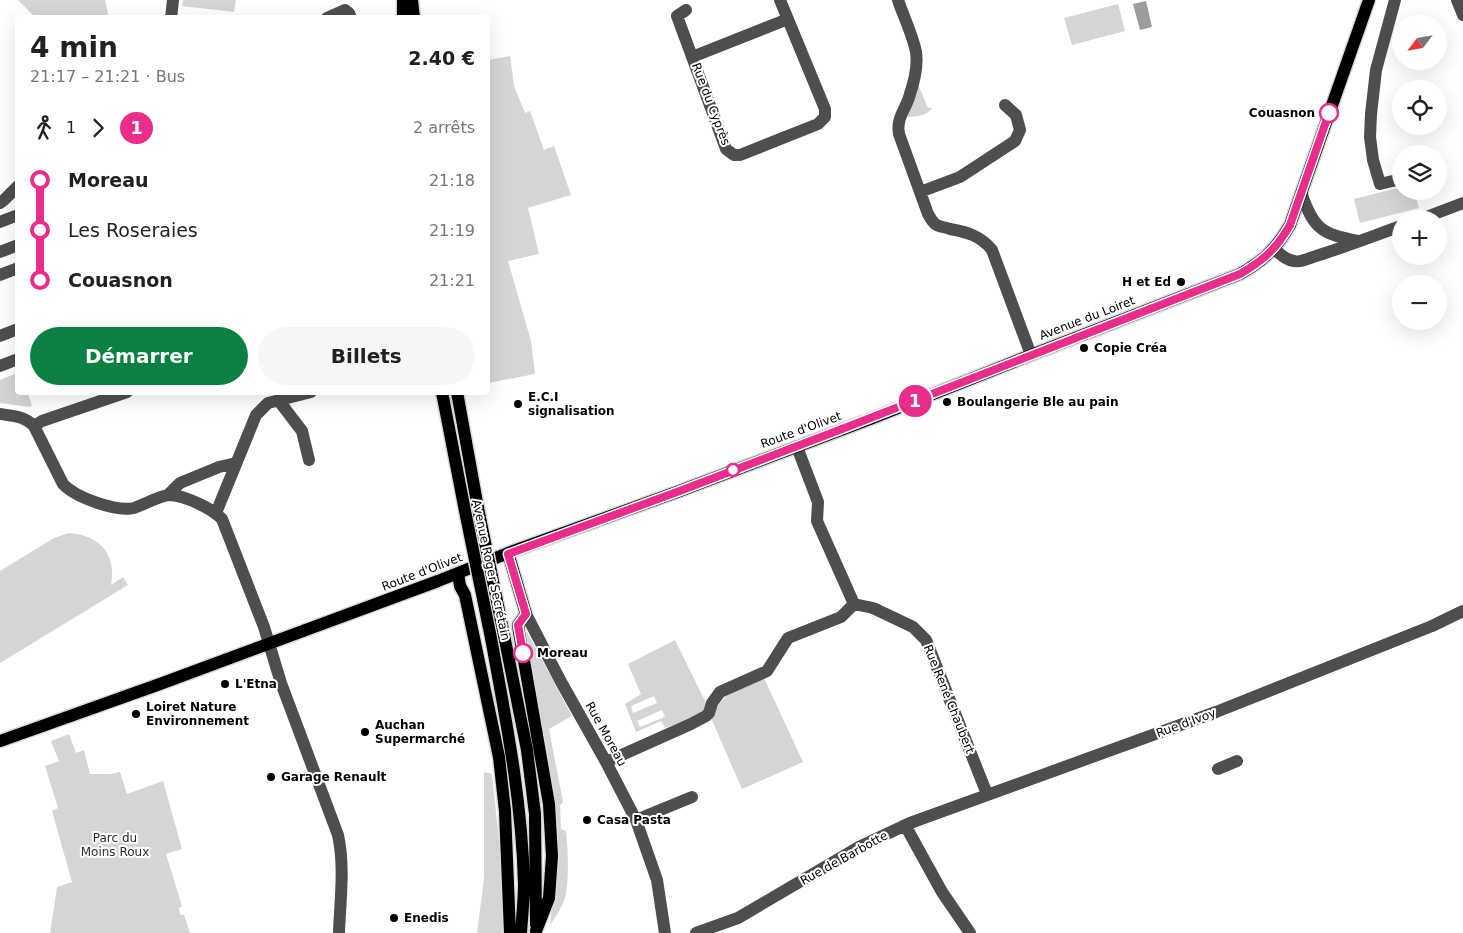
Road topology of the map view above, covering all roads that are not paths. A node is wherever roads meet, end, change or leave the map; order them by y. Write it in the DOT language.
graph roads {
  1 [pos="173,0"];
  2 [pos="403,0"];
  3 [pos="412,0"];
  4 [pos="419,0"];
  5 [pos="780,0"];
  6 [pos="898,0"];
  7 [pos="1369,0"];
  8 [pos="1395,0"];
  9 [pos="1457,0"];
  10 [pos="686,10"];
  11 [pos="171,15"];
  12 [pos="334,15"];
  13 [pos="350,15"];
  14 [pos="403,15"];
  15 [pos="414,15"];
  16 [pos="418,15"];
  17 [pos="1463,15"];
  18 [pos="788,20"];
  19 [pos="692,57"];
  20 [pos="1004,105"];
  21 [pos="1392,182"];
  22 [pos="15,189"];
  23 [pos="920,192"];
  24 [pos="1302,195"];
  25 [pos="0,203"];
  26 [pos="1463,203"];
  27 [pos="1444,210"];
  28 [pos="15,216"];
  29 [pos="0,222"];
  30 [pos="1392,229"];
  31 [pos="1358,241"];
  32 [pos="15,246"];
  33 [pos="1274,249"];
  34 [pos="0,252"];
  35 [pos="15,269"];
  36 [pos="0,276"];
  37 [pos="15,330"];
  38 [pos="0,336"];
  39 [pos="1030,355"];
  40 [pos="15,360"];
  41 [pos="0,366"];
  42 [pos="118,395"];
  43 [pos="301,395"];
  44 [pos="443,395"];
  45 [pos="458,395"];
  46 [pos="279,401"];
  47 [pos="907,401"];
  48 [pos="0,414"];
  49 [pos="34,426"];
  50 [pos="797,447"];
  51 [pos="308,460"];
  52 [pos="236,463"];
  53 [pos="168,495"];
  54 [pos="216,512"];
  55 [pos="508,554"];
  56 [pos="458,573"];
  57 [pos="854,604"];
  58 [pos="1463,611"];
  59 [pos="526,614"];
  60 [pos="498,636"];
  61 [pos="269,644"];
  62 [pos="0,741"];
  63 [pos="1237,761"];
  64 [pos="606,762"];
  65 [pos="1218,768"];
  66 [pos="987,794"];
  67 [pos="692,797"];
  68 [pos="636,820"];
  69 [pos="905,825"];
  70 [pos="536,932"];
  71 [pos="339,933"];
  72 [pos="510,933"];
  73 [pos="521,933"];
  74 [pos="665,933"];
  75 [pos="696,933"];
  76 [pos="970,933"];
  1 -- 11 [label="street"];
  2 -- 14 [label="main road"];
  3 -- 15 [label="main road"];
  4 -- 16 [label="main road"];
  5 -- 18 [label="street, Rue du Cyprès"];
  6 -- 23 [label="street"];
  7 -- 24 [label="main road, Avenue du Loiret"];
  8 -- 21 [label="street"];
  9 -- 17 [label="street"];
  10 -- 19 [label="street, Rue du Cyprès"];
  12 -- 13 [label="street"];
  18 -- 19 [label="street, Rue du Cyprès"];
  18 -- 19 [label="street, Rue du Cyprès"];
  20 -- 23 [label="street"];
  22 -- 25 [label="street"];
  23 -- 39 [label="street"];
  24 -- 31 [label="street"];
  24 -- 33 [label="main road, Avenue du Loiret"];
  26 -- 27 [label="street"];
  28 -- 29 [label="street"];
  30 -- 31 [label="street"];
  31 -- 33 [label="street"];
  32 -- 34 [label="street"];
  33 -- 39 [label="main road, Avenue du Loiret"];
  35 -- 36 [label="street"];
  37 -- 38 [label="street"];
  39 -- 47 [label="main road, Avenue du Loiret"];
  40 -- 41 [label="street"];
  42 -- 49 [label="street"];
  43 -- 46 [label="street"];
  44 -- 60 [label="main road, Avenue Roger Secrétain, bridge"];
  45 -- 60 [label="main road, Avenue Roger Secrétain, bridge"];
  46 -- 51 [label="street"];
  46 -- 52 [label="street"];
  47 -- 50 [label="main road, Route d'Olivet"];
  48 -- 49 [label="street"];
  49 -- 53 [label="street"];
  50 -- 55 [label="main road, Route d'Olivet"];
  50 -- 57 [label="street"];
  52 -- 53 [label="street"];
  52 -- 54 [label="street"];
  53 -- 54 [label="street"];
  54 -- 61 [label="street"];
  55 -- 56 [label="main road, Route d'Olivet"];
  55 -- 59 [label="main road, Rue Moreau"];
  56 -- 61 [label="main road, Route d'Olivet"];
  56 -- 72 [label="main road"];
  57 -- 64 [label="street"];
  57 -- 66 [label="street, Rue René Chaubert"];
  58 -- 66 [label="street, Rue d'Ivoy"];
  59 -- 64 [label="street, Rue Moreau"];
  59 -- 70 [label="main road"];
  60 -- 70 [label="main road, Avenue Roger Secrétain"];
  60 -- 73 [label="main road, Avenue Roger Secrétain"];
  61 -- 62 [label="main road, Route d'Olivet"];
  61 -- 71 [label="street"];
  63 -- 65 [label="street"];
  64 -- 68 [label="street, Rue Moreau"];
  66 -- 69 [label="street, Rue d'Ivoy"];
  67 -- 68 [label="street"];
  68 -- 74 [label="street, Rue Moreau"];
  69 -- 75 [label="street, Rue de Barbotte"];
  69 -- 76 [label="street"];
}
